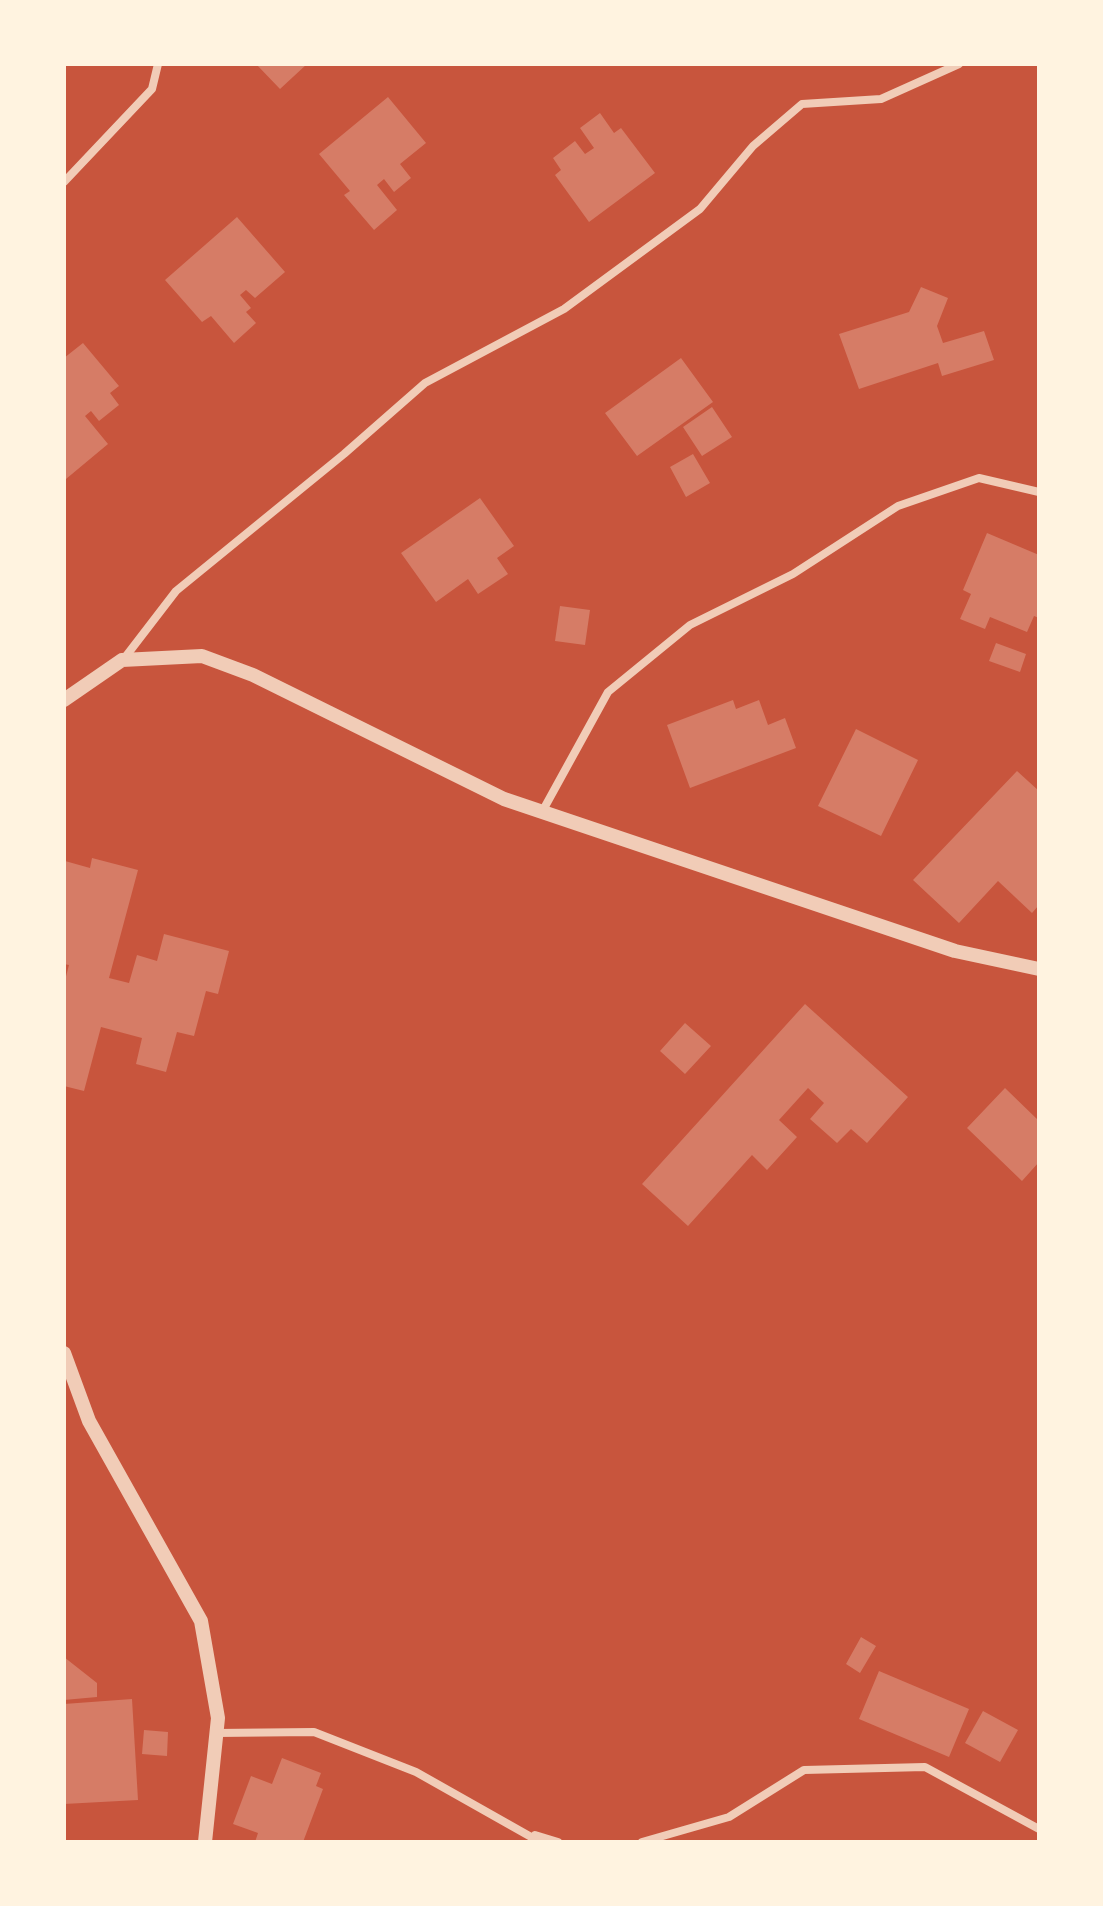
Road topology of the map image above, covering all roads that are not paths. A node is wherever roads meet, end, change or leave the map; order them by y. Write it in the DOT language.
graph roads {
  1 [pos="158,64"];
  2 [pos="959,64"];
  3 [pos="64,182"];
  4 [pos="1039,492"];
  5 [pos="122,660"];
  6 [pos="64,700"];
  7 [pos="542,812"];
  8 [pos="1039,969"];
  9 [pos="64,1353"];
  10 [pos="216,1733"];
  11 [pos="514,1829"];
  12 [pos="1039,1829"];
  13 [pos="205,1842"];
  14 [pos="540,1842"];
  15 [pos="558,1842"];
  16 [pos="642,1842"];
  1 -- 3 [label="street"];
  2 -- 5 [label="street"];
  4 -- 7 [label="street"];
  5 -- 6 [label="street"];
  5 -- 7 [label="street"];
  7 -- 8 [label="street"];
  9 -- 10 [label="street"];
  10 -- 11 [label="street"];
  10 -- 13 [label="street"];
  11 -- 14 [label="street"];
  11 -- 15 [label="street"];
  12 -- 16 [label="street"];
}
